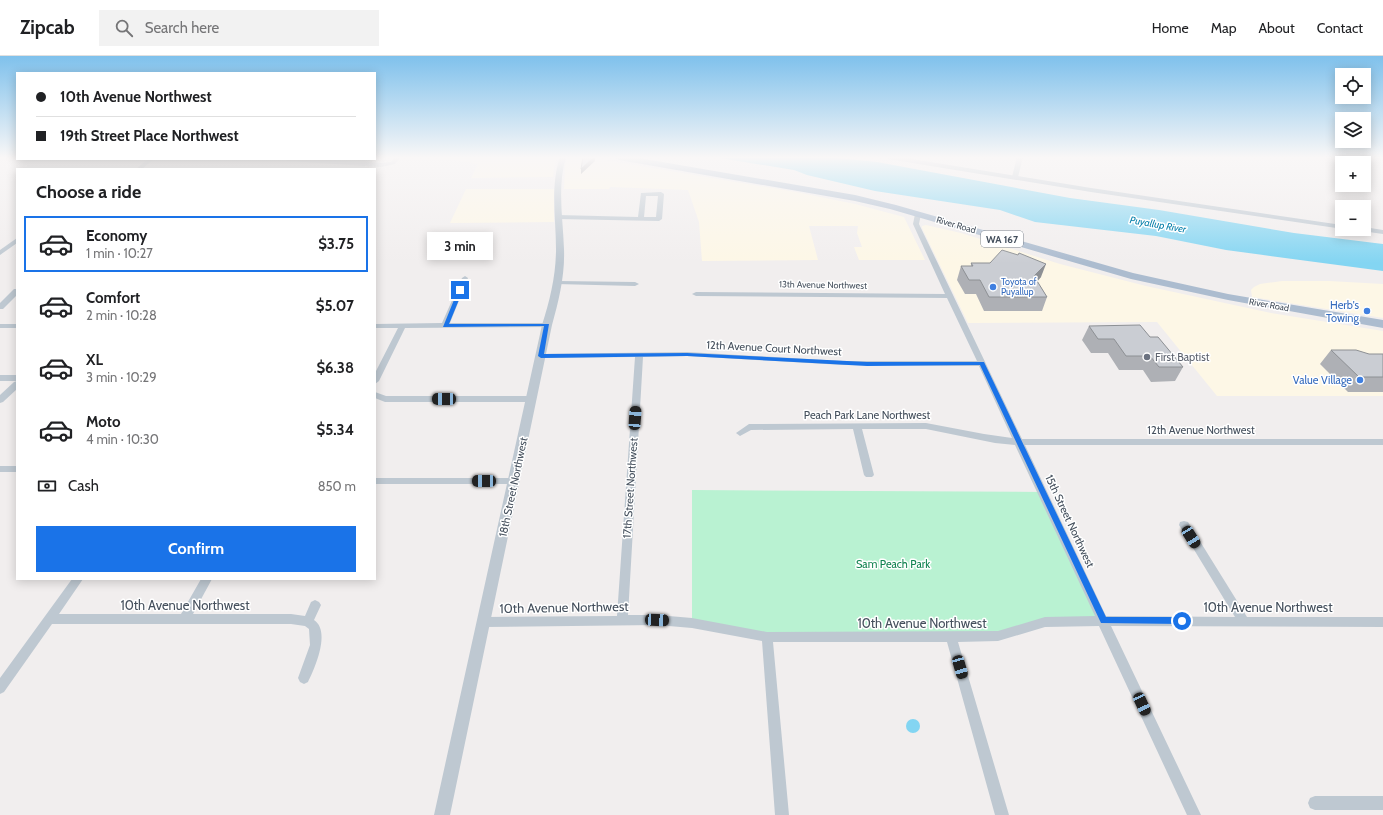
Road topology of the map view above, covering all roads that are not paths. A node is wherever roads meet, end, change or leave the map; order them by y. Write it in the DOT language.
graph roads {
  1 [pos="558,192"];
  2 [pos="829,192"];
  3 [pos="1116,192"];
  4 [pos="918,214"];
  5 [pos="558,217"];
  6 [pos="641,219"];
  7 [pos="1335,226"];
  8 [pos="1371,230"];
  9 [pos="1383,232"];
  10 [pos="16,241"];
  11 [pos="0,253"];
  12 [pos="465,278"];
  13 [pos="558,283"];
  14 [pos="635,284"];
  15 [pos="16,292"];
  16 [pos="696,294"];
  17 [pos="950,296"];
  18 [pos="0,308"];
  19 [pos="1383,324"];
  20 [pos="547,325"];
  21 [pos="0,326"];
  22 [pos="16,326"];
  23 [pos="376,326"];
  24 [pos="403,326"];
  25 [pos="445,326"];
  26 [pos="541,356"];
  27 [pos="639,356"];
  28 [pos="982,364"];
  29 [pos="0,378"];
  30 [pos="16,378"];
  31 [pos="376,379"];
  32 [pos="16,385"];
  33 [pos="376,396"];
  34 [pos="531,399"];
  35 [pos="0,400"];
  36 [pos="857,427"];
  37 [pos="740,433"];
  38 [pos="1019,442"];
  39 [pos="1383,442"];
  40 [pos="0,469"];
  41 [pos="16,469"];
  42 [pos="868,475"];
  43 [pos="376,481"];
  44 [pos="514,481"];
  45 [pos="1184,524"];
  46 [pos="77,580"];
  47 [pos="206,580"];
  48 [pos="315,605"];
  49 [pos="50,618"];
  50 [pos="184,619"];
  51 [pos="622,620"];
  52 [pos="1104,620"];
  53 [pos="1244,621"];
  54 [pos="485,622"];
  55 [pos="1383,622"];
  56 [pos="312,626"];
  57 [pos="767,637"];
  58 [pos="951,637"];
  59 [pos="304,678"];
  60 [pos="0,688"];
  61 [pos="1315,803"];
  62 [pos="1383,803"];
  63 [pos="442,815"];
  64 [pos="782,815"];
  65 [pos="1002,815"];
  66 [pos="1194,815"];
  1 -- 5 [label="street, 18th Street Northwest"];
  2 -- 4 [label="main road, River Road / WA 167"];
  3 -- 7 [label="street"];
  4 -- 17 [label="street, 15th Street Northwest"];
  4 -- 19 [label="main road, River Road / WA 167"];
  5 -- 6 [label="street"];
  5 -- 13 [label="street, 18th Street Northwest"];
  6 -- 6 [label="street"];
  8 -- 9 [label="street"];
  10 -- 11 [label="street"];
  12 -- 25 [label="street"];
  13 -- 14 [label="street"];
  13 -- 20 [label="street, 18th Street Northwest"];
  15 -- 18 [label="street"];
  16 -- 17 [label="street, 13th Avenue Northwest"];
  17 -- 28 [label="street, 15th Street Northwest"];
  20 -- 25 [label="street"];
  20 -- 26 [label="street, 18th Street Northwest"];
  21 -- 22 [label="street"];
  23 -- 24 [label="street"];
  24 -- 25 [label="street"];
  24 -- 31 [label="street"];
  26 -- 27 [label="street, 12th Avenue Court Northwest"];
  26 -- 34 [label="street, 18th Street Northwest"];
  27 -- 28 [label="street, 12th Avenue Court Northwest"];
  27 -- 51 [label="street, 17th Street Northwest"];
  28 -- 38 [label="street, 15th Street Northwest"];
  29 -- 30 [label="street"];
  32 -- 35 [label="street"];
  33 -- 34 [label="street"];
  34 -- 44 [label="street, 18th Street Northwest"];
  36 -- 37 [label="street, Peach Park Lane Northwest"];
  36 -- 38 [label="street, Peach Park Lane Northwest"];
  36 -- 42 [label="street"];
  38 -- 39 [label="street, 12th Avenue Northwest"];
  38 -- 52 [label="street, 15th Street Northwest"];
  40 -- 41 [label="street"];
  43 -- 44 [label="street"];
  44 -- 54 [label="street, 18th Street Northwest"];
  45 -- 53 [label="street"];
  46 -- 49 [label="street"];
  47 -- 50 [label="street"];
  48 -- 56 [label="street"];
  49 -- 50 [label="street, 10th Avenue Northwest"];
  49 -- 60 [label="street"];
  50 -- 56 [label="street, 10th Avenue Northwest"];
  51 -- 54 [label="street, 10th Avenue Northwest"];
  51 -- 57 [label="street, 10th Avenue Northwest"];
  52 -- 53 [label="street, 10th Avenue Northwest"];
  52 -- 58 [label="street, 10th Avenue Northwest"];
  52 -- 66 [label="street, 15th Street Northwest"];
  53 -- 55 [label="street, 10th Avenue Northwest"];
  54 -- 63 [label="street, 18th Street Northwest"];
  56 -- 59 [label="street"];
  57 -- 58 [label="street, 10th Avenue Northwest"];
  57 -- 64 [label="street"];
  58 -- 65 [label="street"];
  61 -- 62 [label="street"];
}
